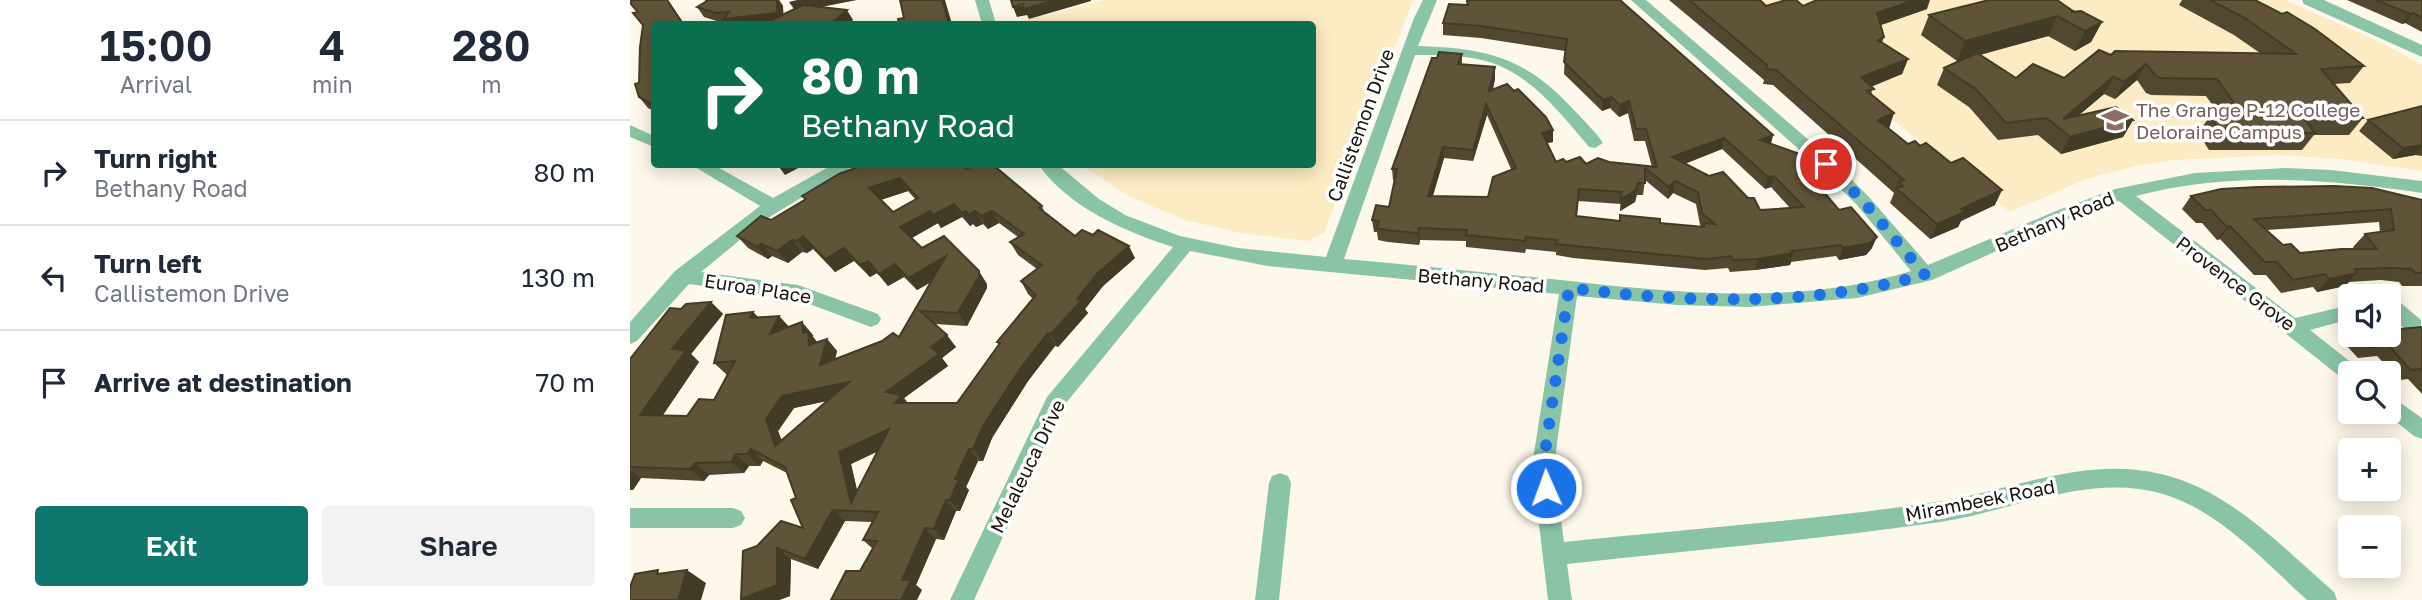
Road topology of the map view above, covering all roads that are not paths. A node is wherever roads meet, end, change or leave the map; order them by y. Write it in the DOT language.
graph roads {
  1 [pos="982,0"];
  2 [pos="1430,0"];
  3 [pos="1639,0"];
  4 [pos="2310,0"];
  5 [pos="988,21"];
  6 [pos="1410,50"];
  7 [pos="2422,52"];
  8 [pos="630,131"];
  9 [pos="651,141"];
  10 [pos="1595,143"];
  11 [pos="705,168"];
  12 [pos="841,168"];
  13 [pos="1050,168"];
  14 [pos="2422,187"];
  15 [pos="2122,193"];
  16 [pos="772,205"];
  17 [pos="1186,243"];
  18 [pos="1332,265"];
  19 [pos="1925,275"];
  20 [pos="682,276"];
  21 [pos="1569,288"];
  22 [pos="2338,315"];
  23 [pos="2401,315"];
  24 [pos="871,319"];
  25 [pos="2414,325"];
  26 [pos="2294,326"];
  27 [pos="630,336"];
  28 [pos="2338,363"];
  29 [pos="2401,413"];
  30 [pos="2422,430"];
  31 [pos="1280,482"];
  32 [pos="630,518"];
  33 [pos="733,518"];
  34 [pos="1554,554"];
  35 [pos="962,600"];
  36 [pos="1267,600"];
  37 [pos="1560,600"];
  38 [pos="2325,600"];
  1 -- 5 [label="street"];
  2 -- 6 [label="street, Callistemon Drive"];
  3 -- 19 [label="street"];
  4 -- 7 [label="street"];
  6 -- 10 [label="street"];
  6 -- 18 [label="street, Callistemon Drive"];
  8 -- 9 [label="street"];
  11 -- 16 [label="street"];
  12 -- 16 [label="street"];
  13 -- 17 [label="street, Bethany Road"];
  14 -- 15 [label="street, Bethany Road"];
  15 -- 19 [label="street, Bethany Road"];
  15 -- 26 [label="street, Provence Grove"];
  16 -- 20 [label="street"];
  17 -- 18 [label="street, Bethany Road"];
  17 -- 35 [label="street, Melaleuca Drive"];
  18 -- 21 [label="street, Bethany Road"];
  19 -- 21 [label="street, Bethany Road"];
  20 -- 24 [label="street, Euroa Place"];
  20 -- 27 [label="street"];
  21 -- 34 [label="street"];
  22 -- 26 [label="street"];
  23 -- 25 [label="street"];
  26 -- 28 [label="street, Provence Grove"];
  29 -- 30 [label="street"];
  31 -- 36 [label="street"];
  32 -- 33 [label="street"];
  34 -- 37 [label="street"];
  34 -- 38 [label="street, Mirambeek Road"];
}
